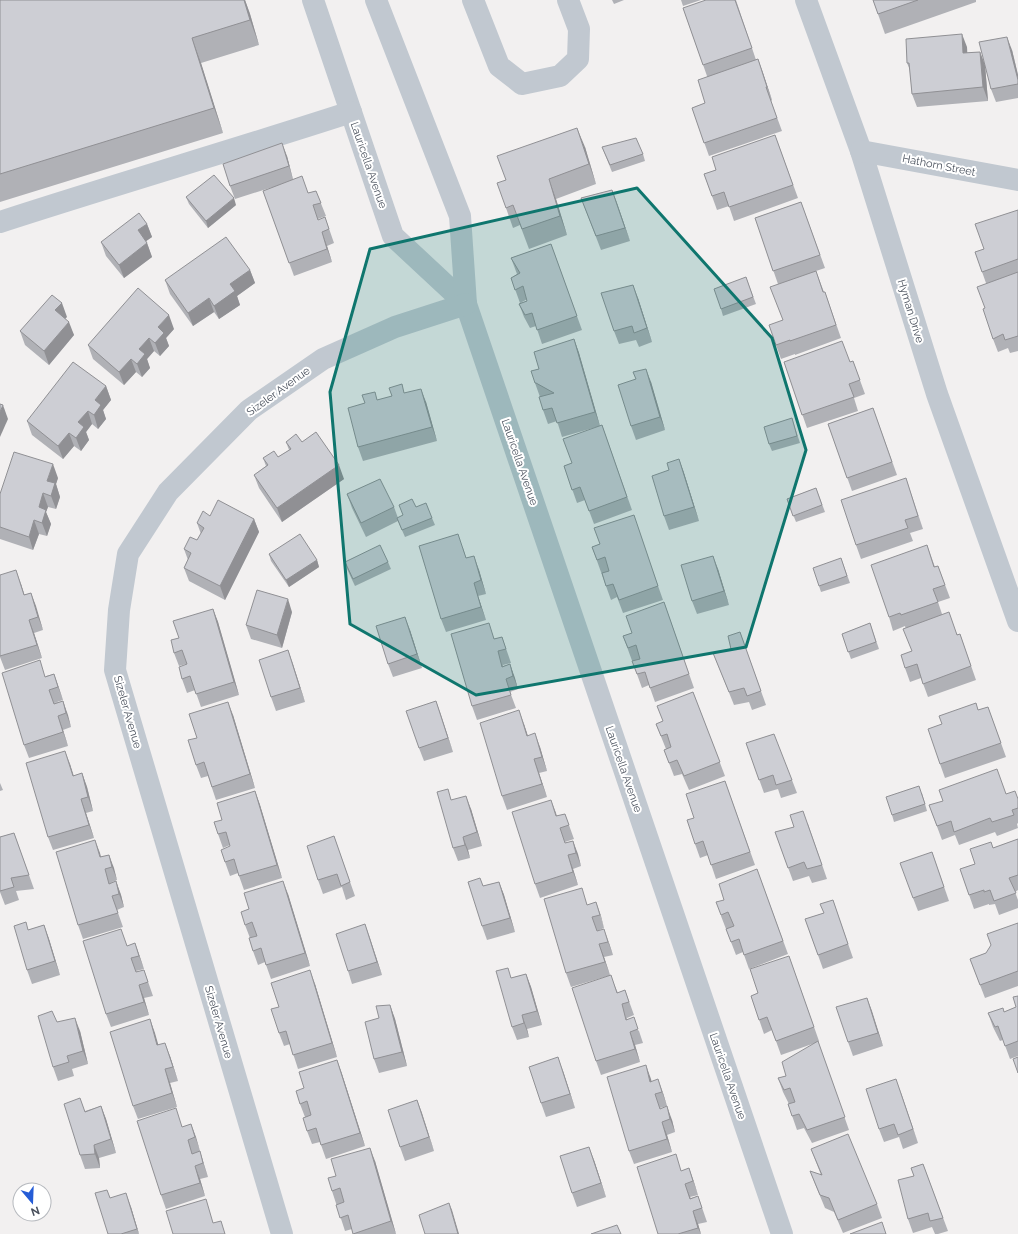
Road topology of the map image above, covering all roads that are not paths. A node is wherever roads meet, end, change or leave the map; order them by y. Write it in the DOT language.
graph roads {
  1 [pos="313,0"];
  2 [pos="376,0"];
  3 [pos="473,0"];
  4 [pos="568,0"];
  5 [pos="806,0"];
  6 [pos="351,112"];
  7 [pos="861,150"];
  8 [pos="1018,180"];
  9 [pos="0,222"];
  10 [pos="466,304"];
  11 [pos="1018,621"];
  12 [pos="282,1234"];
  13 [pos="782,1234"];
  1 -- 6 [label="street, Lauricella Avenue"];
  2 -- 10 [label="street, Lauricella Avenue"];
  3 -- 4 [label="street"];
  5 -- 7 [label="street, Hyman Drive"];
  6 -- 9 [label="street"];
  6 -- 10 [label="street, Lauricella Avenue"];
  7 -- 8 [label="street, Hathorn Street"];
  7 -- 11 [label="street, Hyman Drive"];
  10 -- 12 [label="street, Sizeler Avenue"];
  10 -- 13 [label="street, Lauricella Avenue"];
}
